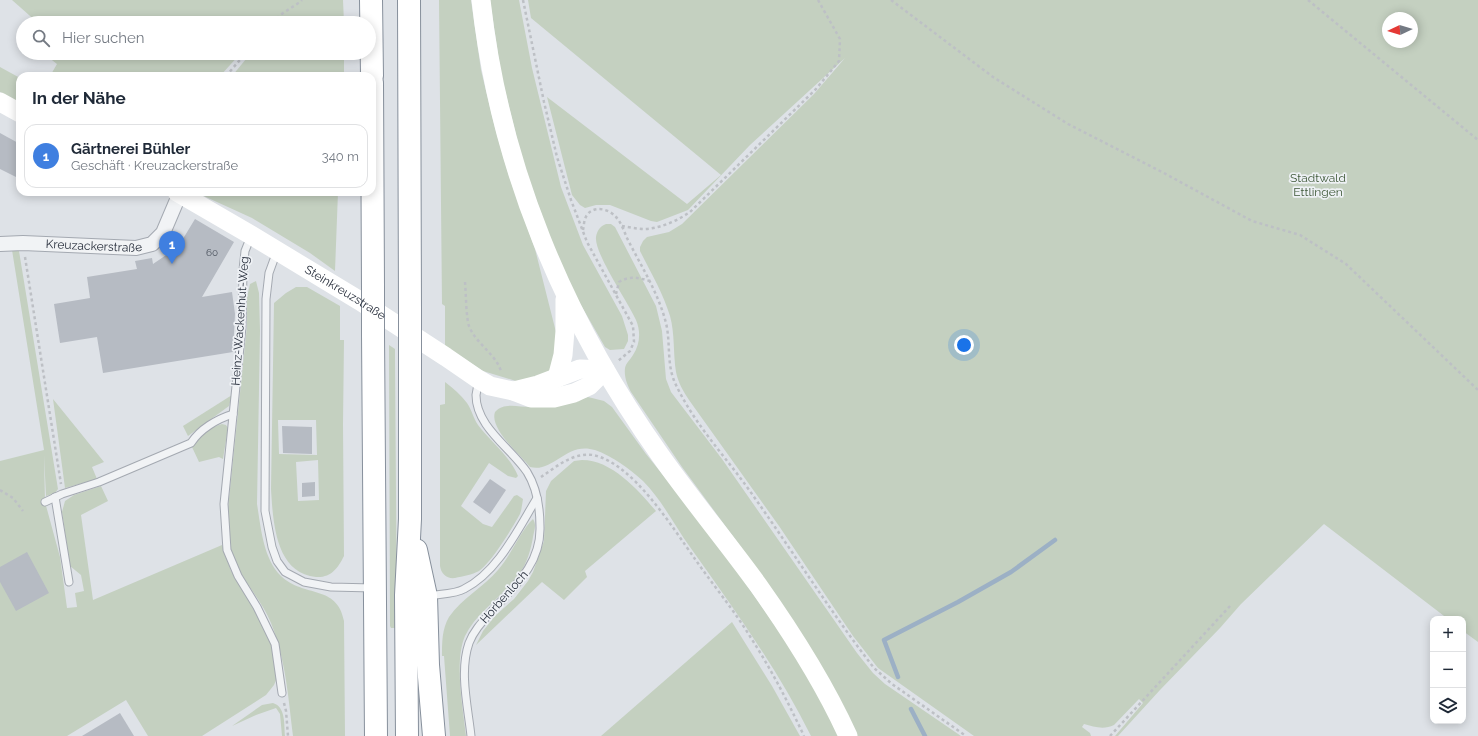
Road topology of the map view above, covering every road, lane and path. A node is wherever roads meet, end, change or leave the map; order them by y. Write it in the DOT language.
graph roads {
  1 [pos="302,0"];
  2 [pos="372,0"];
  3 [pos="409,0"];
  4 [pos="481,0"];
  5 [pos="523,0"];
  6 [pos="818,0"];
  7 [pos="891,0"];
  8 [pos="1308,0"];
  9 [pos="279,16"];
  10 [pos="372,16"];
  11 [pos="240,60"];
  12 [pos="372,60"];
  13 [pos="229,72"];
  14 [pos="372,72"];
  15 [pos="0,102"];
  16 [pos="16,111"];
  17 [pos="1478,140"];
  18 [pos="177,196"];
  19 [pos="183,196"];
  20 [pos="373,196"];
  21 [pos="622,226"];
  22 [pos="583,230"];
  23 [pos="251,235"];
  24 [pos="23,243"];
  25 [pos="0,244"];
  26 [pos="277,250"];
  27 [pos="466,282"];
  28 [pos="651,282"];
  29 [pos="564,294"];
  30 [pos="616,295"];
  31 [pos="605,370"];
  32 [pos="557,378"];
  33 [pos="478,379"];
  34 [pos="507,390"];
  35 [pos="1478,390"];
  36 [pos="233,414"];
  37 [pos="532,482"];
  38 [pos="0,490"];
  39 [pos="59,495"];
  40 [pos="537,498"];
  41 [pos="45,502"];
  42 [pos="23,511"];
  43 [pos="410,520"];
  44 [pos="69,582"];
  45 [pos="375,588"];
  46 [pos="426,596"];
  47 [pos="1231,605"];
  48 [pos="282,693"];
  49 [pos="288,736"];
  50 [pos="376,736"];
  51 [pos="407,736"];
  52 [pos="434,736"];
  53 [pos="471,736"];
  54 [pos="804,736"];
  55 [pos="848,736"];
  56 [pos="966,736"];
  57 [pos="1110,736"];
  1 -- 9 [label="path"];
  2 -- 10 [label="highway"];
  3 -- 43 [label="highway, bridge"];
  4 -- 29 [label="main road"];
  5 -- 22 [label="path"];
  6 -- 21 [label="path"];
  7 -- 35 [label="path"];
  8 -- 17 [label="path"];
  11 -- 13 [label="path"];
  12 -- 14 [label="highway"];
  15 -- 16 [label="main road"];
  18 -- 24 [label="street, Kreuzackerstraße"];
  19 -- 23 [label="main road, Steinkreuzstraße"];
  20 -- 45 [label="highway, bridge"];
  21 -- 22 [label="path"];
  21 -- 28 [label="path"];
  22 -- 30 [label="path"];
  23 -- 26 [label="main road, Steinkreuzstraße"];
  23 -- 36 [label="lane, Heinz-Wackenhut-Weg"];
  24 -- 25 [label="street, Kreuzackerstraße"];
  24 -- 39 [label="path"];
  26 -- 33 [label="main road, Steinkreuzstraße"];
  26 -- 45 [label="lane"];
  27 -- 34 [label="path"];
  28 -- 30 [label="path"];
  28 -- 56 [label="path"];
  29 -- 31 [label="main road"];
  29 -- 32 [label="main road"];
  30 -- 31 [label="path"];
  31 -- 32 [label="main road"];
  31 -- 34 [label="main road, Steinkreuzstraße"];
  31 -- 55 [label="main road"];
  32 -- 34 [label="main road"];
  33 -- 34 [label="main road, Steinkreuzstraße"];
  33 -- 37 [label="lane, Horbenloch"];
  36 -- 39 [label="lane"];
  36 -- 48 [label="lane, Heinz-Wackenhut-Weg"];
  37 -- 40 [label="lane, Horbenloch"];
  37 -- 54 [label="path"];
  38 -- 42 [label="path"];
  39 -- 41 [label="lane"];
  39 -- 44 [label="lane"];
  40 -- 46 [label="lane"];
  40 -- 53 [label="lane, Horbenloch"];
  43 -- 46 [label="highway"];
  43 -- 51 [label="highway"];
  45 -- 50 [label="highway"];
  46 -- 52 [label="highway"];
  47 -- 57 [label="path"];
  48 -- 49 [label="path"];
}
